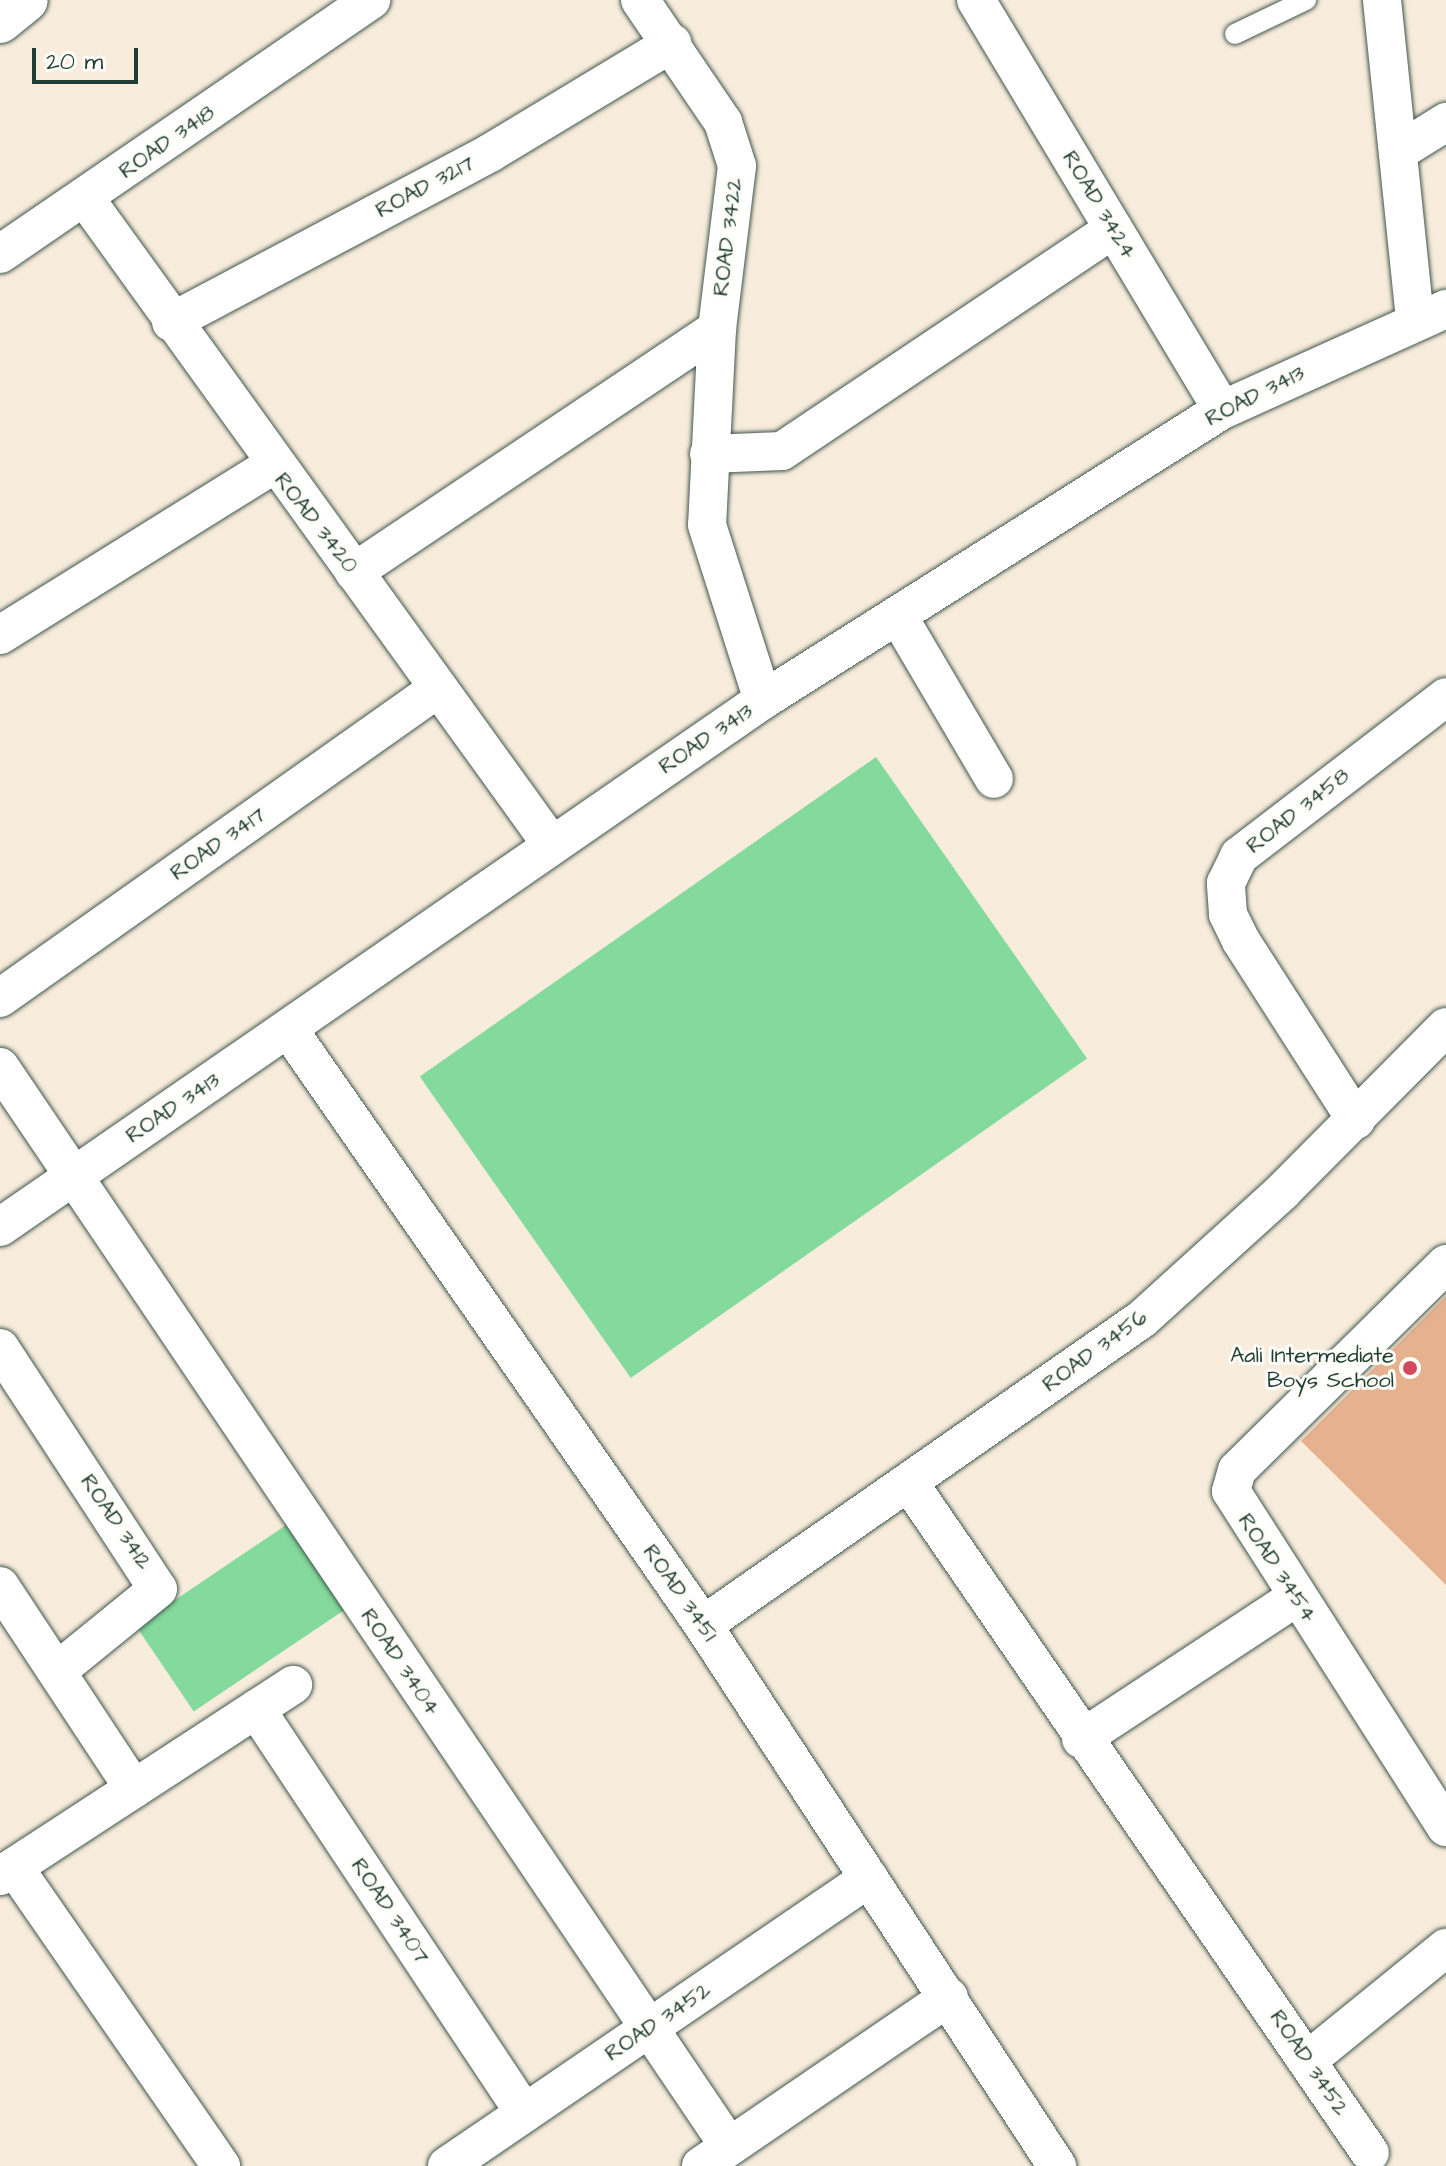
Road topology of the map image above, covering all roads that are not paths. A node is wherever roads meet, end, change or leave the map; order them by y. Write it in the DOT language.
graph roads {
  1 [pos="26,0"];
  2 [pos="371,0"];
  3 [pos="640,0"];
  4 [pos="977,0"];
  5 [pos="1306,0"];
  6 [pos="1382,0"];
  7 [pos="0,21"];
  8 [pos="1235,34"];
  9 [pos="672,43"];
  10 [pos="1446,122"];
  11 [pos="1398,152"];
  12 [pos="85,198"];
  13 [pos="1114,229"];
  14 [pos="0,254"];
  15 [pos="1430,314"];
  16 [pos="171,322"];
  17 [pos="717,329"];
  18 [pos="1222,410"];
  19 [pos="709,454"];
  20 [pos="272,466"];
  21 [pos="354,572"];
  22 [pos="898,616"];
  23 [pos="0,635"];
  24 [pos="437,689"];
  25 [pos="1446,697"];
  26 [pos="763,700"];
  27 [pos="994,779"];
  28 [pos="551,844"];
  29 [pos="0,998"];
  30 [pos="1446,1027"];
  31 [pos="289,1030"];
  32 [pos="0,1067"];
  33 [pos="1356,1120"];
  34 [pos="72,1178"];
  35 [pos="0,1227"];
  36 [pos="1446,1264"];
  37 [pos="0,1348"];
  38 [pos="909,1483"];
  39 [pos="0,1586"];
  40 [pos="1296,1597"];
  41 [pos="703,1625"];
  42 [pos="57,1671"];
  43 [pos="293,1685"];
  44 [pos="256,1709"];
  45 [pos="1081,1739"];
  46 [pos="134,1789"];
  47 [pos="1446,1827"];
  48 [pos="7,1871"];
  49 [pos="869,1878"];
  50 [pos="1446,1948"];
  51 [pos="949,1997"];
  52 [pos="648,2028"];
  53 [pos="1308,2060"];
  54 [pos="524,2113"];
  55 [pos="1370,2153"];
  56 [pos="715,2156"];
  57 [pos="221,2166"];
  58 [pos="447,2166"];
  59 [pos="1057,2166"];
  1 -- 7 [label="street"];
  2 -- 12 [label="street, ROAD 3418"];
  3 -- 9 [label="street, ROAD 3422"];
  4 -- 13 [label="street, ROAD 3424"];
  5 -- 8 [label="lane"];
  6 -- 11 [label="street"];
  9 -- 16 [label="street, ROAD 3217"];
  9 -- 17 [label="street, ROAD 3422"];
  10 -- 11 [label="street"];
  11 -- 15 [label="street"];
  12 -- 14 [label="street, ROAD 3418"];
  12 -- 16 [label="street, ROAD 3420"];
  13 -- 18 [label="street, ROAD 3424"];
  13 -- 19 [label="street"];
  15 -- 18 [label="street, ROAD 3413"];
  16 -- 20 [label="street, ROAD 3420"];
  17 -- 19 [label="street, ROAD 3422"];
  17 -- 21 [label="street"];
  18 -- 22 [label="street, ROAD 3413"];
  19 -- 26 [label="street, ROAD 3422"];
  20 -- 21 [label="street, ROAD 3420"];
  20 -- 23 [label="street"];
  21 -- 24 [label="street, ROAD 3420"];
  22 -- 26 [label="street, ROAD 3413"];
  22 -- 27 [label="street"];
  24 -- 28 [label="street, ROAD 3420"];
  24 -- 29 [label="street, ROAD 3417"];
  25 -- 33 [label="street, ROAD 3458"];
  26 -- 28 [label="street, ROAD 3413"];
  28 -- 31 [label="street, ROAD 3413"];
  30 -- 33 [label="street, ROAD 3456"];
  31 -- 34 [label="street, ROAD 3413"];
  31 -- 41 [label="street, ROAD 3451"];
  32 -- 34 [label="street"];
  33 -- 38 [label="street, ROAD 3456"];
  34 -- 35 [label="street, ROAD 3413"];
  34 -- 52 [label="street, ROAD 3404"];
  36 -- 40 [label="street, ROAD 3454"];
  37 -- 42 [label="street, ROAD 3412"];
  38 -- 41 [label="street, ROAD 3456"];
  38 -- 45 [label="street, ROAD 3452"];
  39 -- 42 [label="street"];
  40 -- 45 [label="street"];
  40 -- 47 [label="street, ROAD 3454"];
  41 -- 49 [label="street, ROAD 3451"];
  42 -- 46 [label="street"];
  43 -- 44 [label="street"];
  44 -- 46 [label="street"];
  44 -- 54 [label="street, ROAD 3407"];
  45 -- 53 [label="street, ROAD 3452"];
  46 -- 48 [label="street"];
  48 -- 57 [label="street"];
  49 -- 51 [label="street, ROAD 3451"];
  49 -- 52 [label="street, ROAD 3452"];
  50 -- 53 [label="street"];
  51 -- 56 [label="street"];
  51 -- 59 [label="street, ROAD 3451"];
  52 -- 54 [label="street, ROAD 3452"];
  52 -- 56 [label="street, ROAD 3404"];
  53 -- 55 [label="street, ROAD 3452"];
  54 -- 58 [label="street, ROAD 3452"];
}
